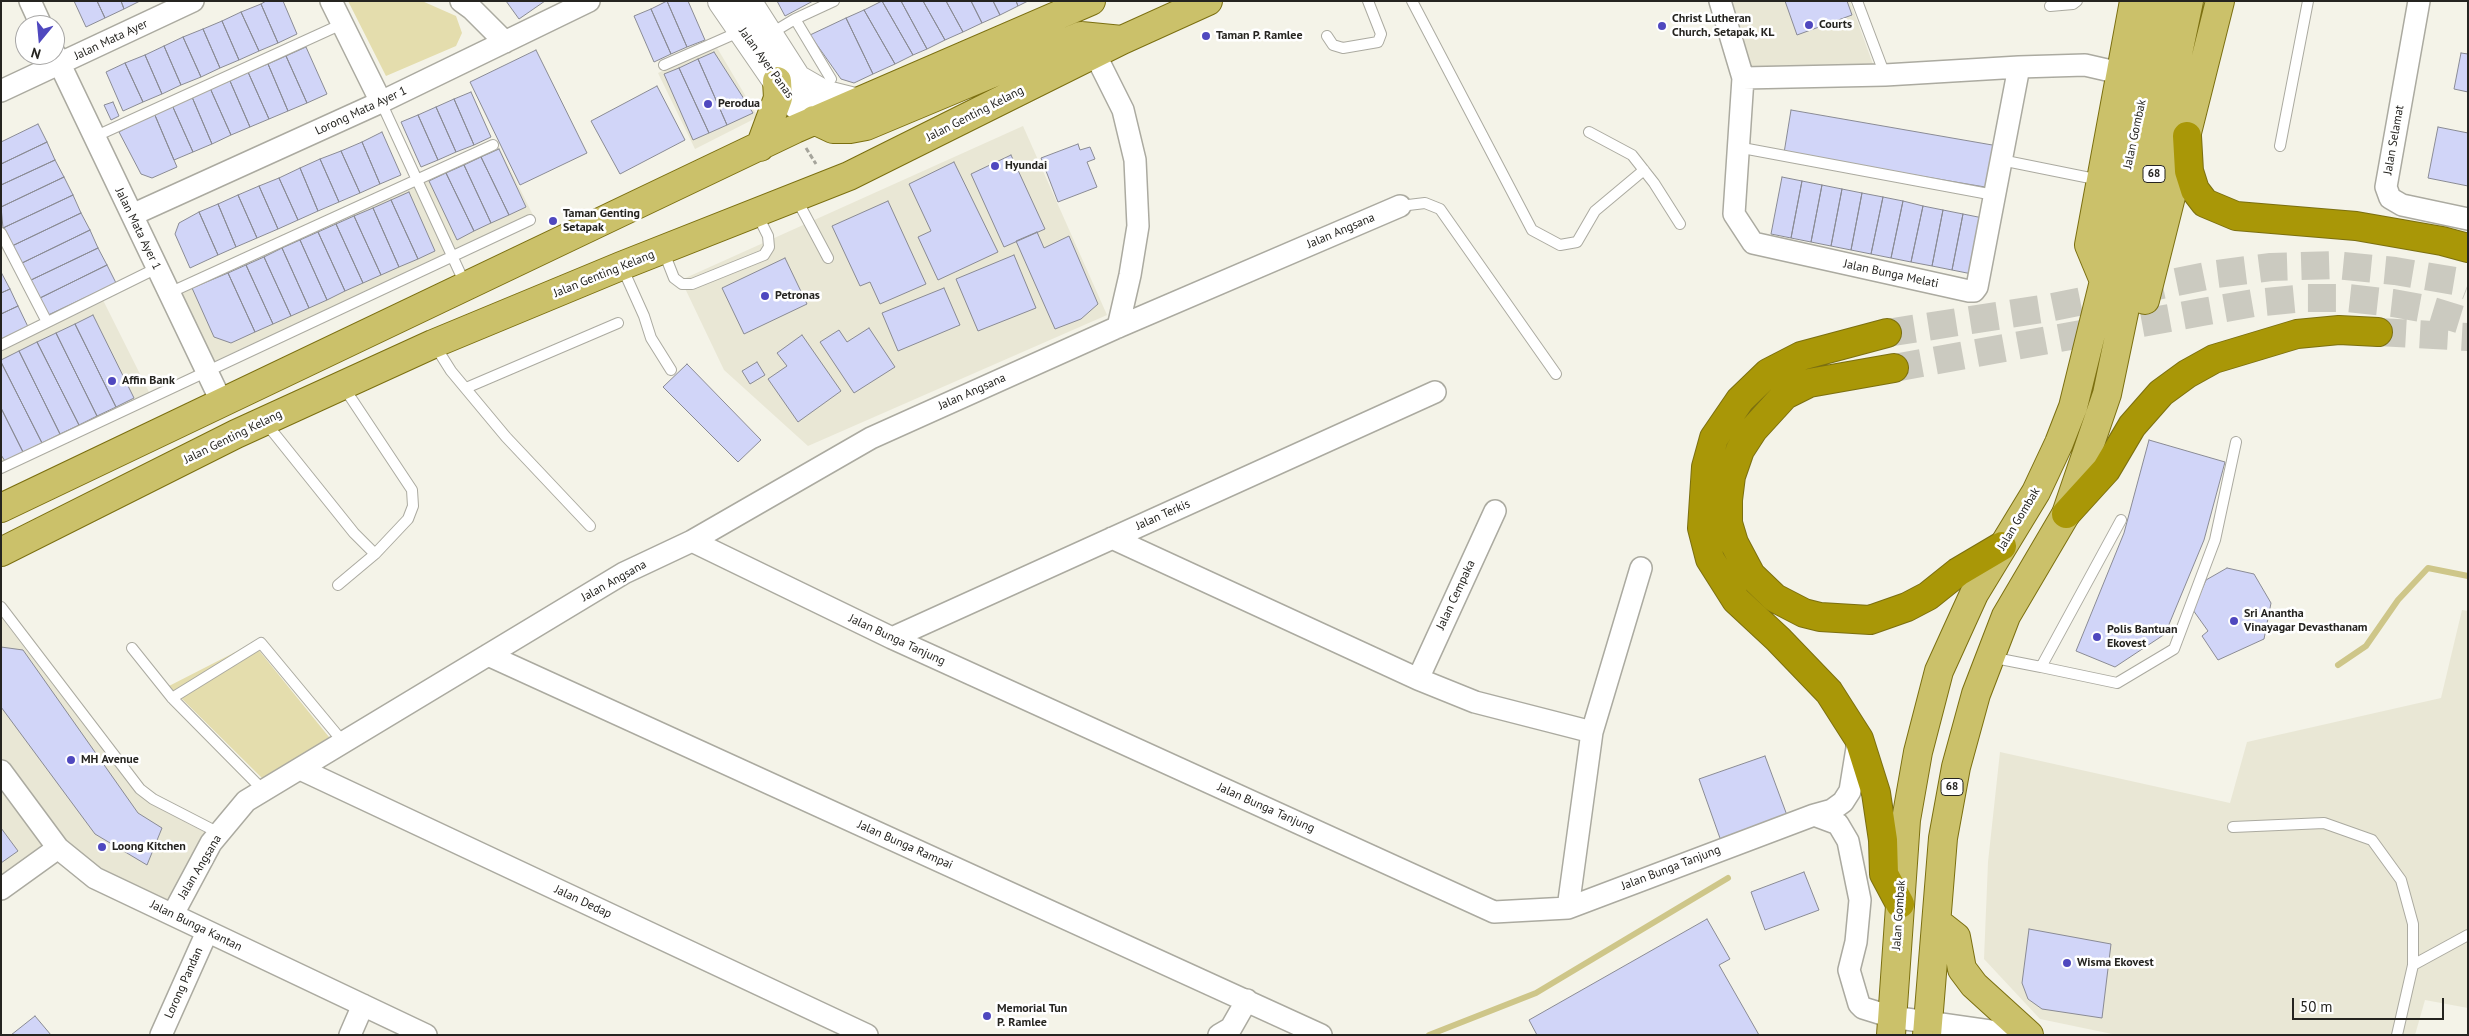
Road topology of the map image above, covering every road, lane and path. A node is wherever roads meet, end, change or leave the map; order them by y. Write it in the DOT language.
graph roads {
  1 [pos="30,1"];
  2 [pos="193,1"];
  3 [pos="331,1"];
  4 [pos="461,1"];
  5 [pos="722,1"];
  6 [pos="747,1"];
  7 [pos="834,1"];
  8 [pos="1091,1"];
  9 [pos="1208,1"];
  10 [pos="1368,1"];
  11 [pos="1412,1"];
  12 [pos="1720,1"];
  13 [pos="1857,1"];
  14 [pos="2077,1"];
  15 [pos="2134,1"];
  16 [pos="2162,1"];
  17 [pos="2189,1"];
  18 [pos="2220,1"];
  19 [pos="2308,1"];
  20 [pos="2419,1"];
  21 [pos="581,3"];
  22 [pos="2050,6"];
  23 [pos="36,15"];
  24 [pos="795,19"];
  25 [pos="342,24"];
  26 [pos="742,30"];
  27 [pos="769,34"];
  28 [pos="1328,36"];
  29 [pos="1122,40"];
  30 [pos="505,42"];
  31 [pos="1095,54"];
  32 [pos="65,56"];
  33 [pos="664,64"];
  34 [pos="46,65"];
  35 [pos="60,65"];
  36 [pos="2019,67"];
  37 [pos="2120,73"];
  38 [pos="1885,76"];
  39 [pos="1743,78"];
  40 [pos="831,79"];
  41 [pos="777,81"];
  42 [pos="1,91"];
  43 [pos="381,102"];
  44 [pos="855,102"];
  45 [pos="814,120"];
  46 [pos="1589,132"];
  47 [pos="2187,136"];
  48 [pos="94,137"];
  49 [pos="493,145"];
  50 [pos="2280,146"];
  51 [pos="760,147"];
  52 [pos="1736,147"];
  53 [pos="2001,160"];
  54 [pos="1644,170"];
  55 [pos="417,180"];
  56 [pos="2100,180"];
  57 [pos="1994,195"];
  58 [pos="796,197"];
  59 [pos="1400,206"];
  60 [pos="756,213"];
  61 [pos="132,215"];
  62 [pos="2468,219"];
  63 [pos="530,220"];
  64 [pos="1680,224"];
  65 [pos="1,233"];
  66 [pos="2468,248"];
  67 [pos="662,250"];
  68 [pos="452,257"];
  69 [pos="828,258"];
  70 [pos="621,266"];
  71 [pos="157,268"];
  72 [pos="2104,280"];
  73 [pos="466,287"];
  74 [pos="169,293"];
  75 [pos="47,322"];
  76 [pos="618,323"];
  77 [pos="1118,327"];
  78 [pos="2378,332"];
  79 [pos="1887,333"];
  80 [pos="433,344"];
  81 [pos="1,345"];
  82 [pos="2117,346"];
  83 [pos="1894,368"];
  84 [pos="671,370"];
  85 [pos="206,372"];
  86 [pos="1556,374"];
  87 [pos="342,385"];
  88 [pos="466,388"];
  89 [pos="1435,392"];
  90 [pos="222,403"];
  91 [pos="264,421"];
  92 [pos="2236,442"];
  93 [pos="1,468"];
  94 [pos="1,508"];
  95 [pos="1495,511"];
  96 [pos="2066,514"];
  97 [pos="2121,520"];
  98 [pos="590,526"];
  99 [pos="1112,538"];
  100 [pos="692,541"];
  101 [pos="2002,546"];
  102 [pos="1,552"];
  103 [pos="375,554"];
  104 [pos="1640,568"];
  105 [pos="338,585"];
  106 [pos="1,607"];
  107 [pos="892,638"];
  108 [pos="132,648"];
  109 [pos="488,656"];
  110 [pos="1990,656"];
  111 [pos="2040,667"];
  112 [pos="1418,679"];
  113 [pos="172,698"];
  114 [pos="1592,732"];
  115 [pos="1859,739"];
  116 [pos="344,742"];
  117 [pos="300,769"];
  118 [pos="1,771"];
  119 [pos="264,791"];
  120 [pos="1814,815"];
  121 [pos="2233,828"];
  122 [pos="219,833"];
  123 [pos="58,848"];
  124 [pos="1,888"];
  125 [pos="1900,904"];
  126 [pos="1568,908"];
  127 [pos="172,914"];
  128 [pos="1937,922"];
  129 [pos="207,932"];
  130 [pos="2468,935"];
  131 [pos="2413,965"];
  132 [pos="1246,1000"];
  133 [pos="363,1005"];
  134 [pos="1891,1026"];
  135 [pos="1928,1028"];
  136 [pos="1983,1032"];
  137 [pos="160,1035"];
  138 [pos="350,1035"];
  139 [pos="426,1035"];
  140 [pos="867,1035"];
  141 [pos="1220,1035"];
  142 [pos="1321,1035"];
  143 [pos="2018,1035"];
  144 [pos="2029,1035"];
  145 [pos="2397,1035"];
  1 -- 23 [label="street"];
  2 -- 32 [label="street, Jalan Mata Ayer"];
  3 -- 25 [label="street"];
  4 -- 30 [label="street"];
  5 -- 26 [label="street, Jalan Ayer Panas"];
  6 -- 27 [label="street, Jalan Ayer Panas"];
  7 -- 24 [label="lane"];
  8 -- 44 [label="main road"];
  9 -- 29 [label="main road, Jalan Genting Kelang"];
  10 -- 28 [label="lane"];
  11 -- 54 [label="lane"];
  12 -- 39 [label="street, Jalan Bunga Melati"];
  13 -- 38 [label="lane"];
  14 -- 22 [label="lane"];
  15 -- 37 [label="main road"];
  16 -- 72 [label="main road, Jalan Gombak / 68"];
  17 -- 82 [label="main road, 68"];
  18 -- 47 [label="main road"];
  19 -- 50 [label="lane"];
  20 -- 62 [label="street, Jalan Selamat"];
  21 -- 30 [label="street, Lorong Mata Ayer 1"];
  24 -- 27 [label="lane"];
  24 -- 40 [label="lane"];
  25 -- 43 [label="street"];
  25 -- 48 [label="lane"];
  26 -- 33 [label="lane"];
  26 -- 41 [label="street, Jalan Ayer Panas"];
  27 -- 44 [label="street, Jalan Ayer Panas"];
  29 -- 31 [label="main road, Jalan Genting Kelang"];
  29 -- 45 [label="main road"];
  30 -- 43 [label="street, Lorong Mata Ayer 1"];
  31 -- 58 [label="main road, Jalan Genting Kelang"];
  31 -- 77 [label="street"];
  34 -- 42 [label="street, Jalan Mata Ayer"];
  35 -- 48 [label="street, Jalan Mata Ayer 1"];
  36 -- 37 [label="street"];
  36 -- 38 [label="street"];
  36 -- 53 [label="street, Jalan Bunga Melati"];
  37 -- 56 [label="main road"];
  38 -- 39 [label="street"];
  39 -- 52 [label="street, Jalan Bunga Melati"];
  41 -- 45 [label="street, Jalan Ayer Panas"];
  41 -- 51 [label="main road"];
  43 -- 55 [label="lane"];
  43 -- 61 [label="street, Lorong Mata Ayer 1"];
  44 -- 45 [label="main road"];
  45 -- 51 [label="main road"];
  46 -- 54 [label="lane"];
  47 -- 66 [label="highway"];
  47 -- 82 [label="main road"];
  48 -- 61 [label="street, Jalan Mata Ayer 1"];
  49 -- 55 [label="lane"];
  51 -- 73 [label="main road"];
  52 -- 57 [label="lane"];
  52 -- 57 [label="street, Jalan Bunga Melati"];
  53 -- 56 [label="lane"];
  53 -- 57 [label="street, Jalan Bunga Melati"];
  54 -- 64 [label="lane"];
  55 -- 68 [label="lane"];
  55 -- 74 [label="lane"];
  56 -- 72 [label="main road"];
  58 -- 60 [label="main road, Jalan Genting Kelang"];
  58 -- 69 [label="lane"];
  59 -- 77 [label="street, Jalan Angsana"];
  59 -- 86 [label="lane"];
  60 -- 67 [label="main road, Jalan Genting Kelang"];
  60 -- 67 [label="lane"];
  61 -- 71 [label="street, Jalan Mata Ayer 1"];
  63 -- 68 [label="lane"];
  65 -- 75 [label="lane"];
  67 -- 70 [label="main road, Jalan Genting Kelang"];
  68 -- 73 [label="lane"];
  68 -- 85 [label="lane"];
  70 -- 80 [label="main road, Jalan Genting Kelang"];
  70 -- 84 [label="lane"];
  71 -- 74 [label="street, Jalan Mata Ayer 1"];
  71 -- 75 [label="lane"];
  72 -- 101 [label="main road, Jalan Gombak / 68"];
  73 -- 90 [label="main road"];
  74 -- 85 [label="street, Jalan Mata Ayer 1"];
  75 -- 81 [label="lane"];
  76 -- 88 [label="lane"];
  77 -- 100 [label="street, Jalan Angsana"];
  78 -- 96 [label="highway"];
  79 -- 115 [label="highway"];
  80 -- 87 [label="main road, Jalan Genting Kelang"];
  80 -- 88 [label="lane"];
  82 -- 96 [label="main road, 68"];
  83 -- 101 [label="highway"];
  85 -- 90 [label="street, Jalan Mata Ayer 1"];
  85 -- 93 [label="lane"];
  87 -- 91 [label="main road, Jalan Genting Kelang"];
  87 -- 103 [label="lane"];
  88 -- 98 [label="lane"];
  89 -- 99 [label="street, Jalan Terkis"];
  90 -- 94 [label="main road"];
  91 -- 102 [label="main road, Jalan Genting Kelang"];
  91 -- 103 [label="lane"];
  92 -- 111 [label="lane"];
  95 -- 112 [label="street, Jalan Cempaka"];
  96 -- 110 [label="main road, 68"];
  97 -- 111 [label="lane"];
  99 -- 107 [label="street, Jalan Terkis"];
  99 -- 112 [label="street"];
  100 -- 107 [label="street, Jalan Bunga Tanjung"];
  100 -- 109 [label="street, Jalan Angsana"];
  101 -- 125 [label="main road, Jalan Gombak / 68"];
  103 -- 105 [label="lane"];
  104 -- 114 [label="street"];
  106 -- 122 [label="lane"];
  107 -- 126 [label="street, Jalan Bunga Tanjung"];
  108 -- 113 [label="lane"];
  109 -- 116 [label="street, Jalan Angsana"];
  109 -- 132 [label="street, Jalan Bunga Rampai"];
  110 -- 111 [label="lane"];
  110 -- 128 [label="main road, 68"];
  112 -- 114 [label="street"];
  113 -- 116 [label="lane"];
  113 -- 119 [label="lane"];
  114 -- 126 [label="street"];
  115 -- 120 [label="street, Jalan Bunga Tanjung"];
  115 -- 125 [label="highway"];
  116 -- 117 [label="street, Jalan Angsana"];
  117 -- 119 [label="street, Jalan Angsana"];
  117 -- 140 [label="street, Jalan Dedap"];
  118 -- 123 [label="street, Jalan Bunga Kantan"];
  119 -- 122 [label="street, Jalan Angsana"];
  120 -- 126 [label="street, Jalan Bunga Tanjung"];
  120 -- 134 [label="street"];
  121 -- 131 [label="lane"];
  122 -- 127 [label="street, Jalan Angsana"];
  123 -- 124 [label="street"];
  123 -- 127 [label="street, Jalan Bunga Kantan"];
  125 -- 134 [label="main road, Jalan Gombak / 68"];
  127 -- 129 [label="street, Jalan Bunga Kantan"];
  128 -- 135 [label="main road, 68"];
  128 -- 144 [label="main road"];
  129 -- 133 [label="street, Jalan Bunga Kantan"];
  129 -- 137 [label="street, Lorong Pandan"];
  130 -- 131 [label="lane"];
  131 -- 145 [label="lane"];
  132 -- 141 [label="street"];
  132 -- 142 [label="street, Jalan Bunga Rampai"];
  133 -- 138 [label="street"];
  133 -- 139 [label="street, Jalan Bunga Kantan"];
  134 -- 135 [label="street"];
  135 -- 136 [label="street"];
  136 -- 143 [label="street"];
}
